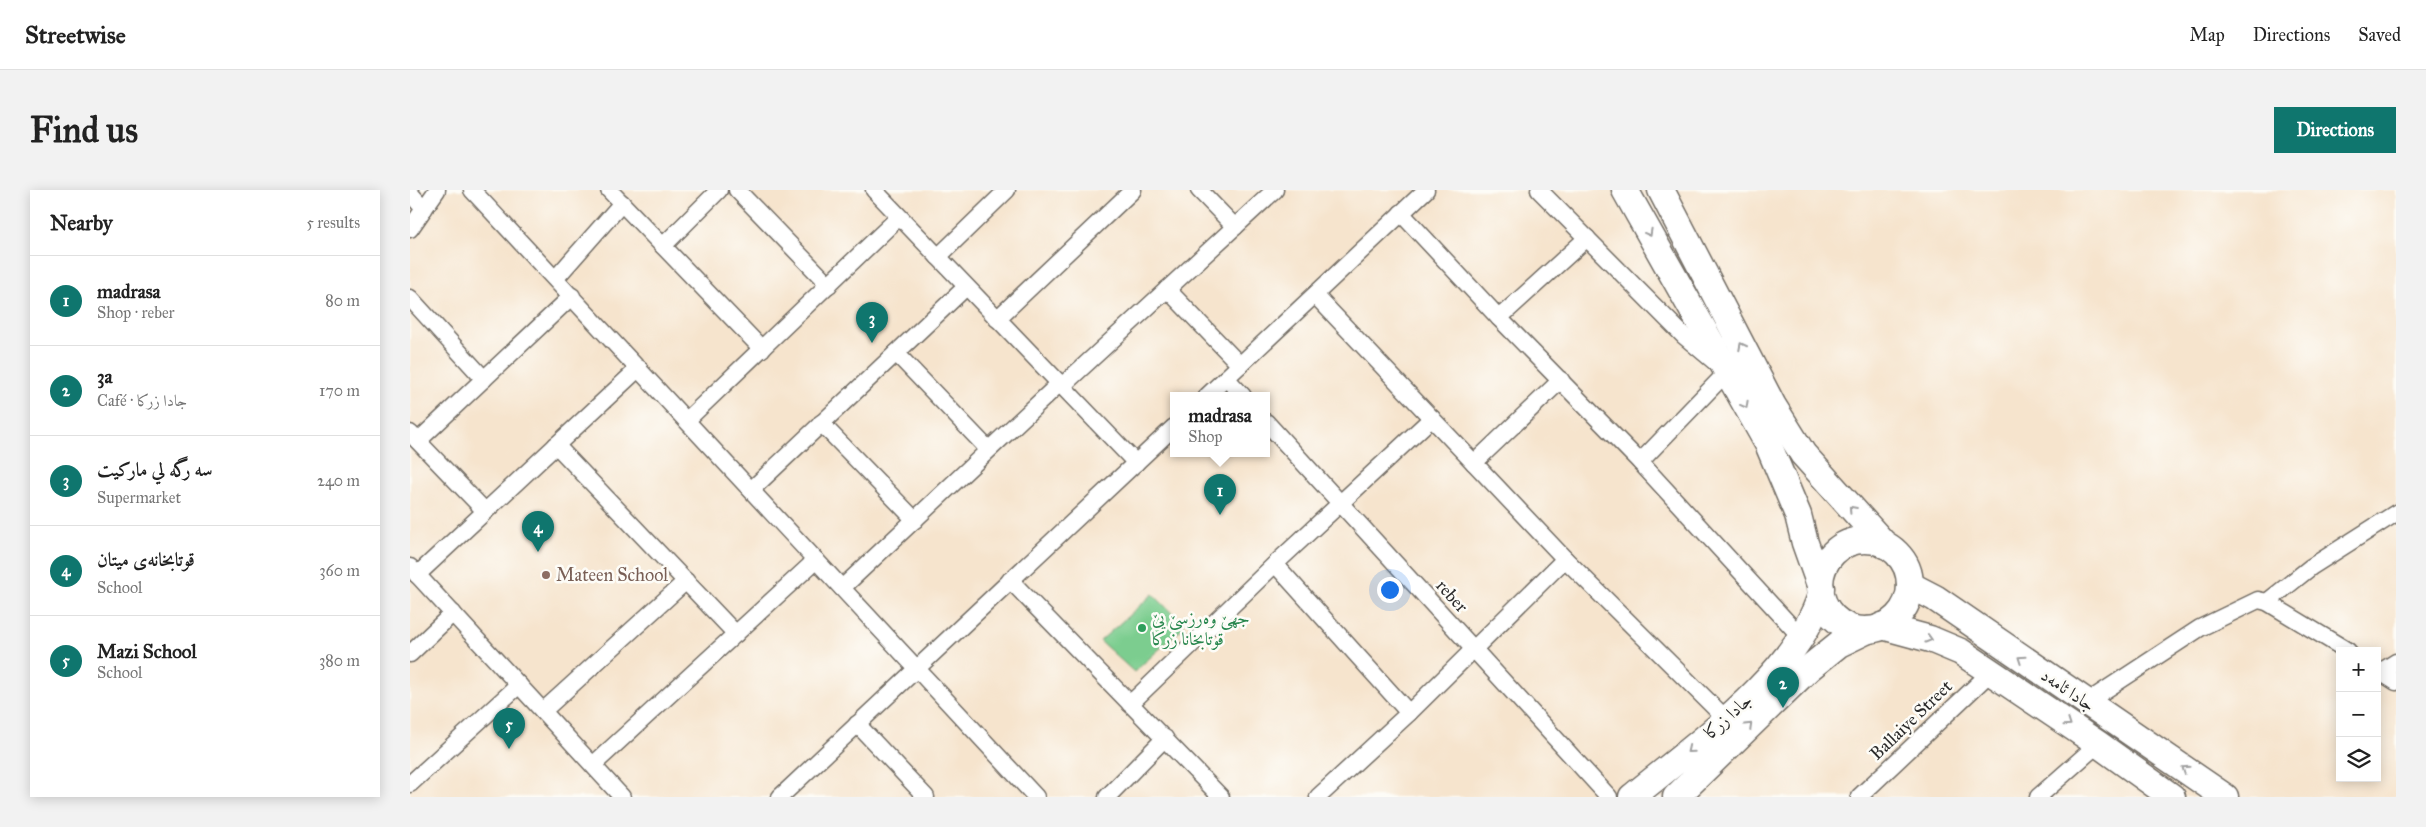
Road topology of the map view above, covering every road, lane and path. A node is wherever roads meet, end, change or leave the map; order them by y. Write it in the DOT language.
graph roads {
  1 [pos="437,190"];
  2 [pos="472,190"];
  3 [pos="609,190"];
  4 [pos="719,190"];
  5 [pos="737,190"];
  6 [pos="874,190"];
  7 [pos="1007,190"];
  8 [pos="1133,190"];
  9 [pos="1199,190"];
  10 [pos="1275,190"];
  11 [pos="1426,190"];
  12 [pos="1539,190"];
  13 [pos="1625,190"];
  14 [pos="1661,190"];
  15 [pos="410,193"];
  16 [pos="622,203"];
  17 [pos="424,209"];
  18 [pos="1401,213"];
  19 [pos="900,217"];
  20 [pos="1235,227"];
  21 [pos="410,229"];
  22 [pos="1587,238"];
  23 [pos="663,246"];
  24 [pos="938,257"];
  25 [pos="556,278"];
  26 [pos="829,285"];
  27 [pos="966,287"];
  28 [pos="1167,289"];
  29 [pos="1315,294"];
  30 [pos="572,296"];
  31 [pos="410,298"];
  32 [pos="1499,318"];
  33 [pos="997,319"];
  34 [pos="762,349"];
  35 [pos="896,353"];
  36 [pos="1240,365"];
  37 [pos="639,368"];
  38 [pos="1727,372"];
  39 [pos="484,378"];
  40 [pos="1226,378"];
  41 [pos="1561,380"];
  42 [pos="1061,385"];
  43 [pos="1211,392"];
  44 [pos="1239,392"];
  45 [pos="1432,418"];
  46 [pos="687,420"];
  47 [pos="821,423"];
  48 [pos="1270,426"];
  49 [pos="1170,431"];
  50 [pos="414,437"];
  51 [pos="556,445"];
  52 [pos="988,449"];
  53 [pos="1640,462"];
  54 [pos="1136,463"];
  55 [pos="1474,463"];
  56 [pos="751,490"];
  57 [pos="1340,502"];
  58 [pos="485,511"];
  59 [pos="2396,514"];
  60 [pos="915,520"];
  61 [pos="1885,545"];
  62 [pos="1565,559"];
  63 [pos="816,560"];
  64 [pos="1275,564"];
  65 [pos="414,571"];
  66 [pos="1010,580"];
  67 [pos="686,581"];
  68 [pos="1910,585"];
  69 [pos="842,588"];
  70 [pos="1821,592"];
  71 [pos="2267,602"];
  72 [pos="453,613"];
  73 [pos="1875,628"];
  74 [pos="736,634"];
  75 [pos="1800,636"];
  76 [pos="2341,647"];
  77 [pos="1473,649"];
  78 [pos="410,654"];
  79 [pos="2396,662"];
  80 [pos="916,669"];
  81 [pos="2381,670"];
  82 [pos="1991,672"];
  83 [pos="2381,672"];
  84 [pos="2396,682"];
  85 [pos="519,684"];
  86 [pos="2087,702"];
  87 [pos="1130,704"];
  88 [pos="543,711"];
  89 [pos="1409,713"];
  90 [pos="1727,720"];
  91 [pos="857,724"];
  92 [pos="1165,738"];
  93 [pos="2098,744"];
  94 [pos="593,765"];
  95 [pos="410,784"];
  96 [pos="1030,795"];
  97 [pos="622,797"];
  98 [pos="780,797"];
  99 [pos="926,797"];
  100 [pos="1107,797"];
  101 [pos="1221,797"];
  102 [pos="1318,797"];
  103 [pos="1609,797"];
  104 [pos="1632,797"];
  105 [pos="1676,797"];
  106 [pos="1859,797"];
  107 [pos="2038,797"];
  108 [pos="2172,797"];
  109 [pos="2225,797"];
  1 -- 17 [label="street"];
  2 -- 25 [label="street"];
  3 -- 16 [label="street"];
  4 -- 23 [label="street"];
  5 -- 26 [label="street"];
  6 -- 19 [label="street"];
  7 -- 24 [label="street"];
  8 -- 33 [label="street"];
  9 -- 20 [label="street"];
  10 -- 20 [label="street"];
  11 -- 18 [label="street"];
  12 -- 22 [label="street"];
  13 -- 38 [label="main road, one-way"];
  61 -- 14 [label="main road, one-way"];
  15 -- 17 [label="street"];
  16 -- 23 [label="street"];
  16 -- 25 [label="street"];
  17 -- 21 [label="street"];
  18 -- 29 [label="street"];
  18 -- 32 [label="street"];
  19 -- 24 [label="street"];
  19 -- 26 [label="street"];
  20 -- 28 [label="street"];
  22 -- 32 [label="street"];
  22 -- 38 [label="street"];
  23 -- 34 [label="street"];
  24 -- 27 [label="street"];
  25 -- 30 [label="street"];
  26 -- 34 [label="street"];
  27 -- 33 [label="street"];
  27 -- 35 [label="street"];
  28 -- 36 [label="street"];
  28 -- 42 [label="street"];
  29 -- 36 [label="street"];
  29 -- 45 [label="street"];
  30 -- 37 [label="street"];
  30 -- 39 [label="street"];
  31 -- 39 [label="street"];
  32 -- 41 [label="street"];
  33 -- 42 [label="street"];
  34 -- 46 [label="street"];
  35 -- 47 [label="street"];
  35 -- 52 [label="street"];
  36 -- 40 [label="street"];
  37 -- 46 [label="street"];
  37 -- 51 [label="street"];
  38 -- 53 [label="street"];
  38 -- 70 [label="main road, one-way"];
  39 -- 50 [label="street"];
  40 -- 43 [label="street"];
  40 -- 44 [label="street"];
  41 -- 53 [label="street"];
  41 -- 55 [label="street"];
  42 -- 52 [label="street"];
  42 -- 54 [label="street"];
  45 -- 55 [label="street"];
  45 -- 57 [label="street"];
  46 -- 56 [label="street"];
  47 -- 56 [label="street"];
  47 -- 60 [label="street"];
  48 -- 57 [label="street, reber"];
  49 -- 54 [label="street"];
  50 -- 58 [label="street"];
  51 -- 58 [label="street"];
  51 -- 67 [label="street"];
  52 -- 60 [label="street"];
  53 -- 75 [label="street"];
  54 -- 66 [label="street"];
  55 -- 62 [label="street"];
  56 -- 63 [label="street"];
  57 -- 64 [label="street"];
  57 -- 77 [label="street, reber"];
  58 -- 65 [label="street"];
  59 -- 71 [label="street"];
  60 -- 69 [label="street"];
  61 -- 68 [label="main road"];
  61 -- 70 [label="main road"];
  62 -- 77 [label="street"];
  62 -- 90 [label="street"];
  63 -- 69 [label="street"];
  63 -- 74 [label="street"];
  64 -- 87 [label="street"];
  64 -- 89 [label="street"];
  65 -- 72 [label="street"];
  66 -- 80 [label="street"];
  66 -- 87 [label="street"];
  67 -- 74 [label="street"];
  67 -- 88 [label="street"];
  68 -- 73 [label="main road"];
  86 -- 68 [label="main road, جادا ئامەد, one-way"];
  69 -- 80 [label="street"];
  70 -- 73 [label="main road"];
  70 -- 75 [label="main road, جادا زرکا"];
  71 -- 76 [label="street"];
  71 -- 86 [label="street"];
  72 -- 78 [label="street"];
  72 -- 85 [label="street"];
  73 -- 82 [label="main road, جادا ئامەد, one-way"];
  105 -- 73 [label="main road, جادا زرکا, one-way"];
  74 -- 94 [label="street"];
  75 -- 90 [label="main road, جادا زرکا"];
  77 -- 89 [label="street"];
  77 -- 103 [label="street, reber"];
  79 -- 81 [label="street"];
  80 -- 91 [label="street"];
  80 -- 96 [label="street"];
  82 -- 93 [label="main road, جادا ئامەد, one-way"];
  82 -- 106 [label="street, Ballaiye Street"];
  83 -- 84 [label="street"];
  85 -- 88 [label="street"];
  85 -- 95 [label="street"];
  109 -- 86 [label="main road, جادا ئامەد, one-way"];
  87 -- 92 [label="street"];
  88 -- 94 [label="street"];
  89 -- 102 [label="street"];
  90 -- 104 [label="main road, جادا زرکا, one-way"];
  91 -- 98 [label="street"];
  91 -- 99 [label="street"];
  92 -- 100 [label="street"];
  92 -- 101 [label="street"];
  93 -- 107 [label="street"];
  93 -- 108 [label="main road, جادا ئامەد"];
  94 -- 97 [label="street"];
}
